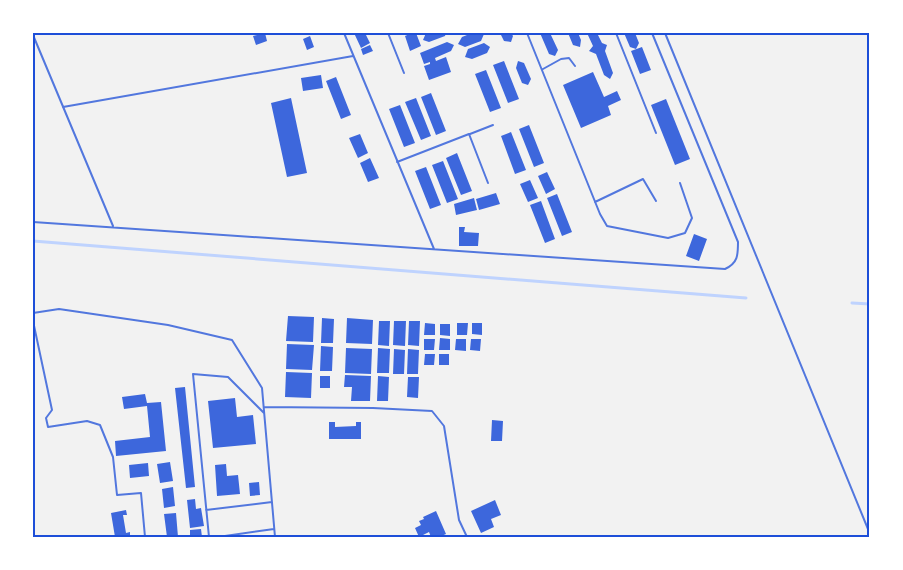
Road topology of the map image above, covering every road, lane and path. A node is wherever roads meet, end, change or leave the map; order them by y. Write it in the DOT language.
graph roads {
  1 [pos="344,33"];
  2 [pos="388,33"];
  3 [pos="527,33"];
  4 [pos="616,33"];
  5 [pos="652,33"];
  6 [pos="665,33"];
  7 [pos="33,35"];
  8 [pos="353,56"];
  9 [pos="575,66"];
  10 [pos="543,69"];
  11 [pos="404,73"];
  12 [pos="63,107"];
  13 [pos="493,125"];
  14 [pos="656,133"];
  15 [pos="469,134"];
  16 [pos="397,162"];
  17 [pos="488,183"];
  18 [pos="680,183"];
  19 [pos="656,201"];
  20 [pos="595,202"];
  21 [pos="33,222"];
  22 [pos="113,228"];
  23 [pos="435,250"];
  24 [pos="33,312"];
  25 [pos="33,321"];
  26 [pos="264,407"];
  27 [pos="264,413"];
  28 [pos="272,502"];
  29 [pos="206,510"];
  30 [pos="274,529"];
  31 [pos="870,534"];
  32 [pos="145,537"];
  33 [pos="209,537"];
  34 [pos="218,537"];
  35 [pos="275,537"];
  36 [pos="467,537"];
  1 -- 8 [label="lane"];
  2 -- 11 [label="lane"];
  3 -- 10 [label="lane"];
  4 -- 14 [label="lane"];
  5 -- 23 [label="lane"];
  6 -- 31 [label="lane"];
  7 -- 12 [label="lane"];
  8 -- 12 [label="lane"];
  8 -- 16 [label="lane"];
  9 -- 10 [label="lane"];
  10 -- 20 [label="lane"];
  12 -- 22 [label="lane"];
  13 -- 15 [label="lane"];
  15 -- 16 [label="lane"];
  15 -- 17 [label="lane"];
  16 -- 23 [label="lane"];
  18 -- 20 [label="lane"];
  19 -- 20 [label="lane"];
  21 -- 22 [label="lane"];
  22 -- 23 [label="lane"];
  24 -- 26 [label="lane"];
  25 -- 32 [label="lane"];
  26 -- 27 [label="lane"];
  26 -- 36 [label="lane"];
  27 -- 28 [label="lane"];
  27 -- 29 [label="lane"];
  28 -- 29 [label="lane"];
  28 -- 30 [label="lane"];
  29 -- 33 [label="lane"];
  30 -- 34 [label="lane"];
  30 -- 35 [label="lane"];
}
